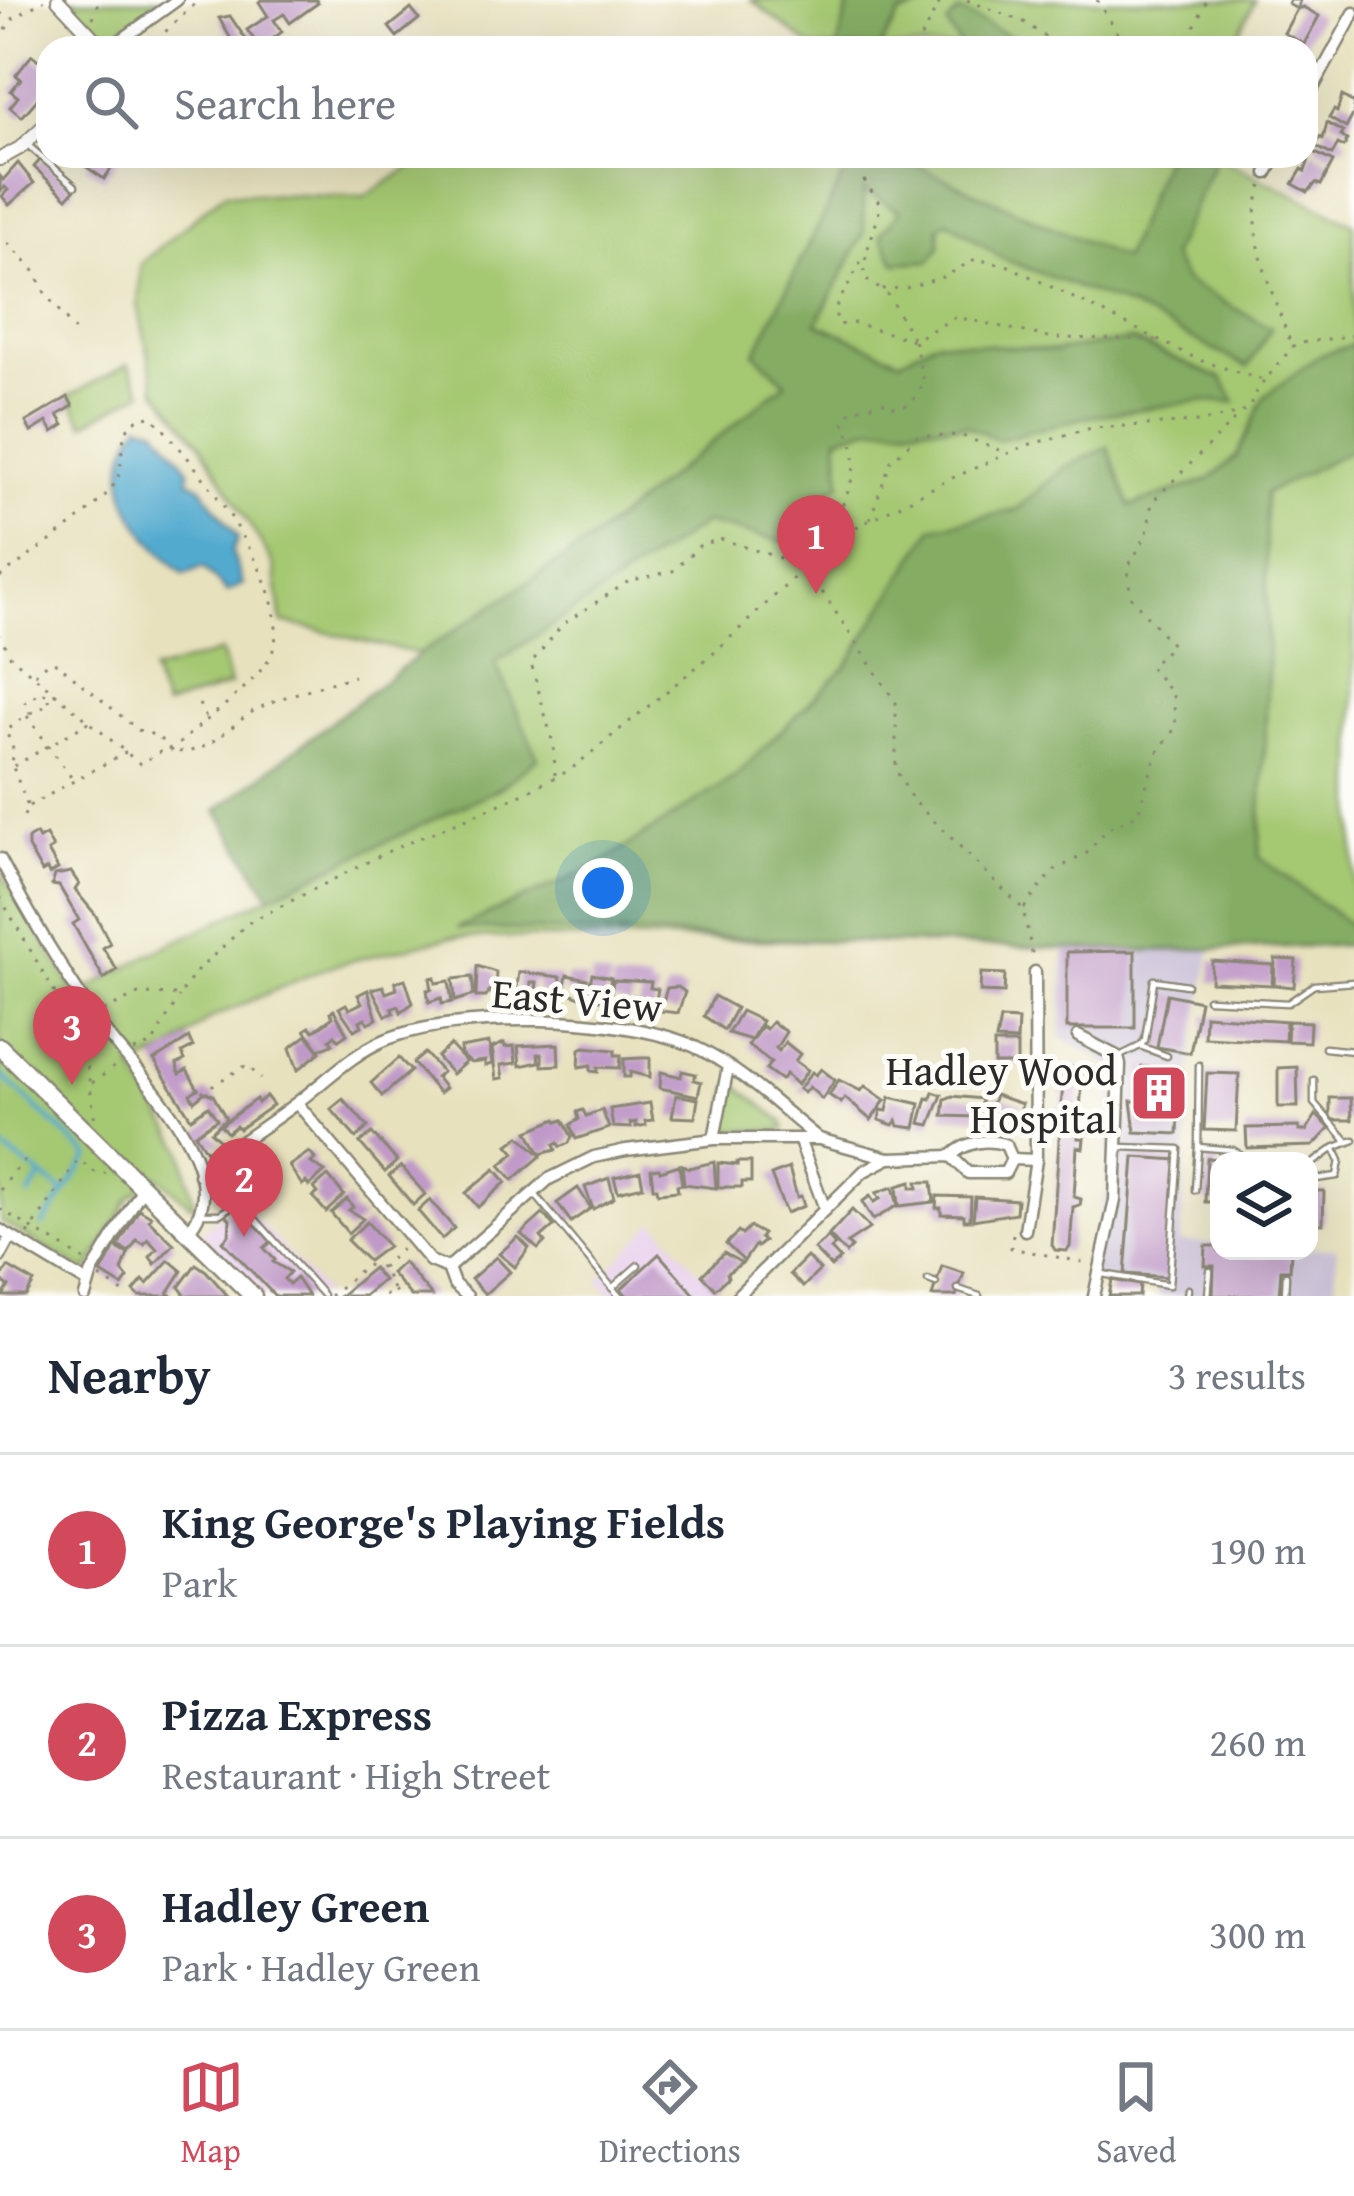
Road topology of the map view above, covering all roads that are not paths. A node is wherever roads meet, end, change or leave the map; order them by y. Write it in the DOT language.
graph roads {
  1 [pos="58,0"];
  2 [pos="176,0"];
  3 [pos="1354,14"];
  4 [pos="1342,35"];
  5 [pos="93,36"];
  6 [pos="124,36"];
  7 [pos="1354,43"];
  8 [pos="1318,79"];
  9 [pos="36,133"];
  10 [pos="26,142"];
  11 [pos="36,151"];
  12 [pos="0,159"];
  13 [pos="56,168"];
  14 [pos="1270,168"];
  15 [pos="1267,173"];
  16 [pos="75,185"];
  17 [pos="0,859"];
  18 [pos="1035,972"];
  19 [pos="1354,982"];
  20 [pos="1187,985"];
  21 [pos="1208,999"];
  22 [pos="1078,1036"];
  23 [pos="1140,1046"];
  24 [pos="0,1047"];
  25 [pos="1325,1048"];
  26 [pos="1354,1052"];
  27 [pos="1167,1056"];
  28 [pos="1118,1057"];
  29 [pos="1199,1065"];
  30 [pos="728,1067"];
  31 [pos="1314,1080"];
  32 [pos="297,1103"];
  33 [pos="714,1139"];
  34 [pos="799,1139"];
  35 [pos="819,1139"];
  36 [pos="1350,1141"];
  37 [pos="1119,1147"];
  38 [pos="1198,1148"];
  39 [pos="1334,1148"];
  40 [pos="1236,1152"];
  41 [pos="951,1156"];
  42 [pos="889,1158"];
  43 [pos="1012,1159"];
  44 [pos="1036,1160"];
  45 [pos="1318,1160"];
  46 [pos="199,1175"];
  47 [pos="1318,1179"];
  48 [pos="144,1186"];
  49 [pos="1195,1190"];
  50 [pos="533,1192"];
  51 [pos="825,1209"];
  52 [pos="200,1214"];
  53 [pos="189,1230"];
  54 [pos="1024,1230"];
  55 [pos="6,1234"];
  56 [pos="0,1257"];
  57 [pos="638,1265"];
  58 [pos="448,1268"];
  59 [pos="1210,1271"];
  60 [pos="1099,1273"];
  61 [pos="1286,1275"];
  62 [pos="928,1280"];
  63 [pos="936,1282"];
  64 [pos="88,1288"];
  65 [pos="612,1288"];
  66 [pos="958,1289"];
  67 [pos="326,1295"];
  68 [pos="739,1295"];
  69 [pos="253,1296"];
  70 [pos="467,1296"];
  71 [pos="620,1296"];
  72 [pos="979,1296"];
  73 [pos="1094,1296"];
  74 [pos="1208,1296"];
  75 [pos="1285,1296"];
  1 -- 5 [label="street"];
  2 -- 6 [label="street"];
  3 -- 4 [label="street"];
  4 -- 7 [label="street"];
  4 -- 8 [label="street"];
  9 -- 10 [label="street"];
  10 -- 11 [label="lane"];
  10 -- 12 [label="street"];
  13 -- 16 [label="lane"];
  14 -- 15 [label="street"];
  17 -- 46 [label="street"];
  18 -- 44 [label="street"];
  19 -- 21 [label="lane"];
  20 -- 23 [label="lane"];
  22 -- 28 [label="street"];
  23 -- 27 [label="lane"];
  23 -- 28 [label="lane"];
  24 -- 48 [label="main road"];
  25 -- 26 [label="lane"];
  28 -- 37 [label="street"];
  29 -- 38 [label="lane"];
  30 -- 32 [label="street, East View"];
  30 -- 33 [label="street"];
  30 -- 35 [label="street, East View"];
  31 -- 36 [label="lane"];
  32 -- 46 [label="street, East View"];
  32 -- 58 [label="street"];
  33 -- 34 [label="street"];
  33 -- 50 [label="street"];
  34 -- 35 [label="street"];
  34 -- 51 [label="street"];
  35 -- 42 [label="street"];
  36 -- 39 [label="lane"];
  37 -- 60 [label="street"];
  37 -- 60 [label="lane"];
  38 -- 40 [label="lane"];
  38 -- 49 [label="lane"];
  39 -- 45 [label="lane"];
  39 -- 47 [label="lane"];
  41 -- 42 [label="street"];
  41 -- 43 [label="street"];
  41 -- 43 [label="street"];
  42 -- 51 [label="street"];
  43 -- 44 [label="street"];
  44 -- 54 [label="street"];
  46 -- 52 [label="street"];
  48 -- 53 [label="main road"];
  48 -- 64 [label="street"];
  50 -- 58 [label="street"];
  50 -- 65 [label="lane"];
  51 -- 68 [label="street"];
  52 -- 53 [label="street"];
  52 -- 67 [label="lane"];
  53 -- 69 [label="main road"];
  55 -- 56 [label="street"];
  55 -- 64 [label="street"];
  57 -- 65 [label="lane"];
  58 -- 70 [label="street"];
  59 -- 74 [label="lane"];
  60 -- 73 [label="street"];
  61 -- 75 [label="lane"];
  62 -- 63 [label="lane"];
  65 -- 71 [label="lane"];
  66 -- 72 [label="lane"];
}
